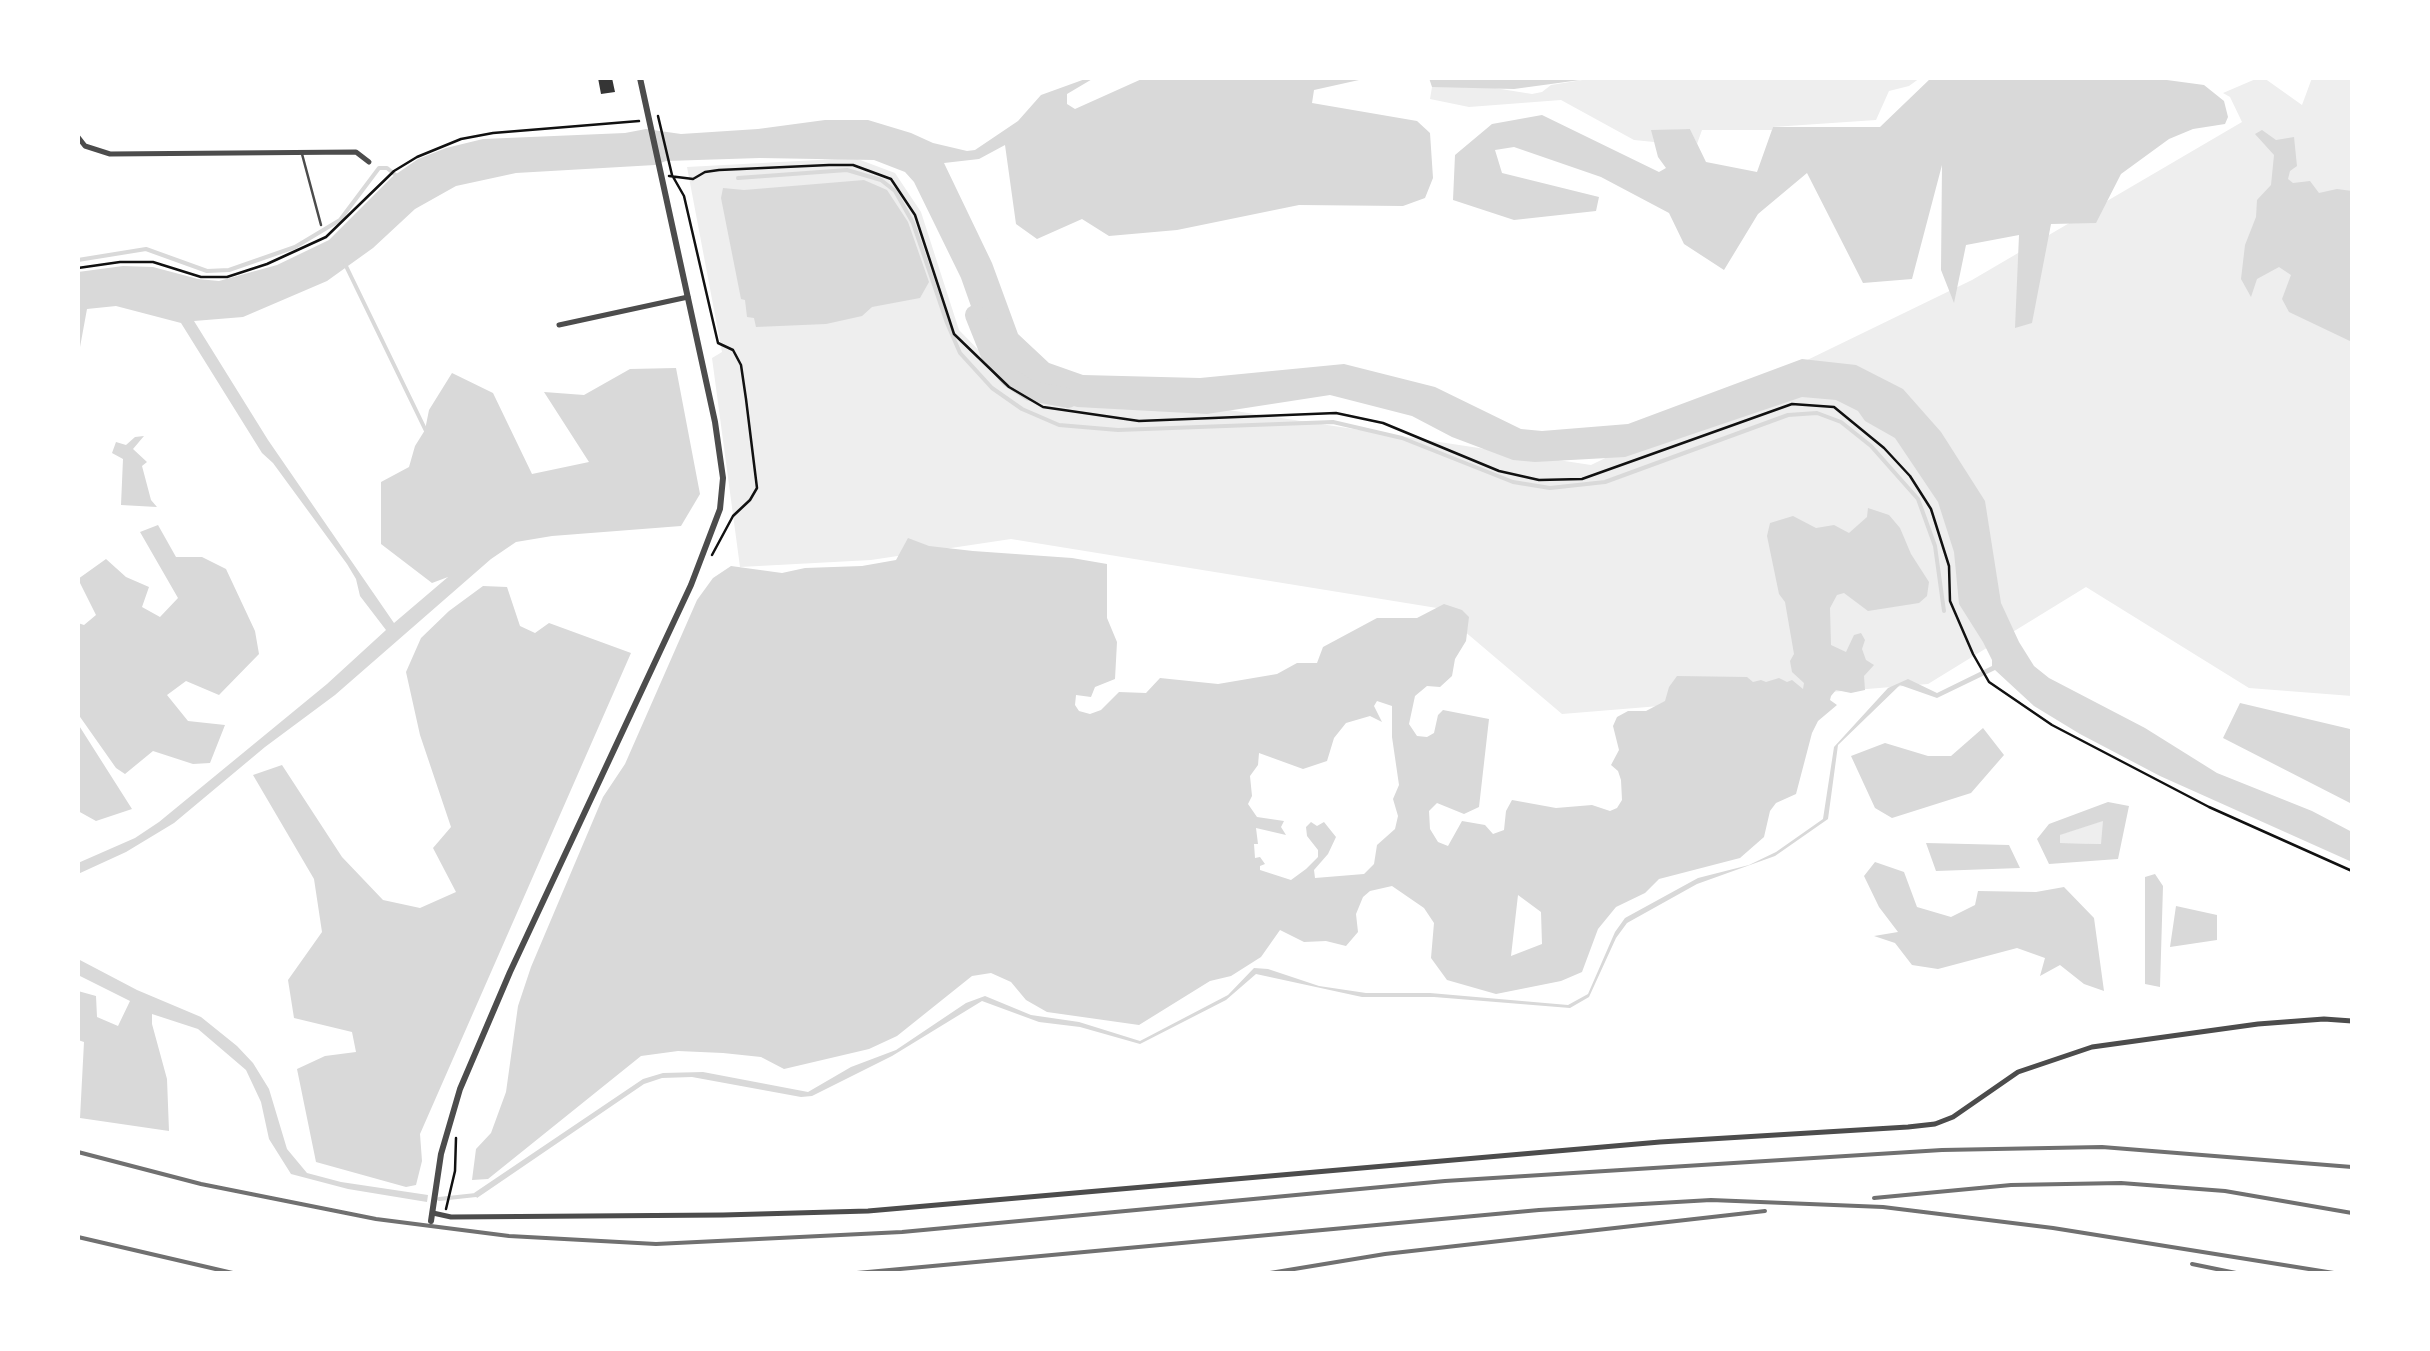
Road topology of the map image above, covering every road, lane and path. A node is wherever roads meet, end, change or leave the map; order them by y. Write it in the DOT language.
graph roads {
  1 [pos="640,78"];
  2 [pos="893,78"];
  3 [pos="916,78"];
  4 [pos="647,106"];
  5 [pos="661,122"];
  6 [pos="78,137"];
  7 [pos="301,153"];
  8 [pos="369,162"];
  9 [pos="672,176"];
  10 [pos="321,225"];
  11 [pos="78,268"];
  12 [pos="690,297"];
  13 [pos="558,325"];
  14 [pos="709,561"];
  15 [pos="2352,871"];
  16 [pos="2352,1021"];
  17 [pos="454,1133"];
  18 [pos="446,1210"];
  19 [pos="432,1217"];
  1 -- 4 [label="street"];
  2 -- 3 [label="path"];
  4 -- 11 [label="path"];
  4 -- 12 [label="street"];
  5 -- 9 [label="path"];
  6 -- 7 [label="street"];
  7 -- 8 [label="street"];
  7 -- 10 [label="lane"];
  9 -- 14 [label="path"];
  9 -- 15 [label="path"];
  12 -- 13 [label="street"];
  12 -- 19 [label="street"];
  16 -- 19 [label="street"];
  17 -- 18 [label="path"];
}
